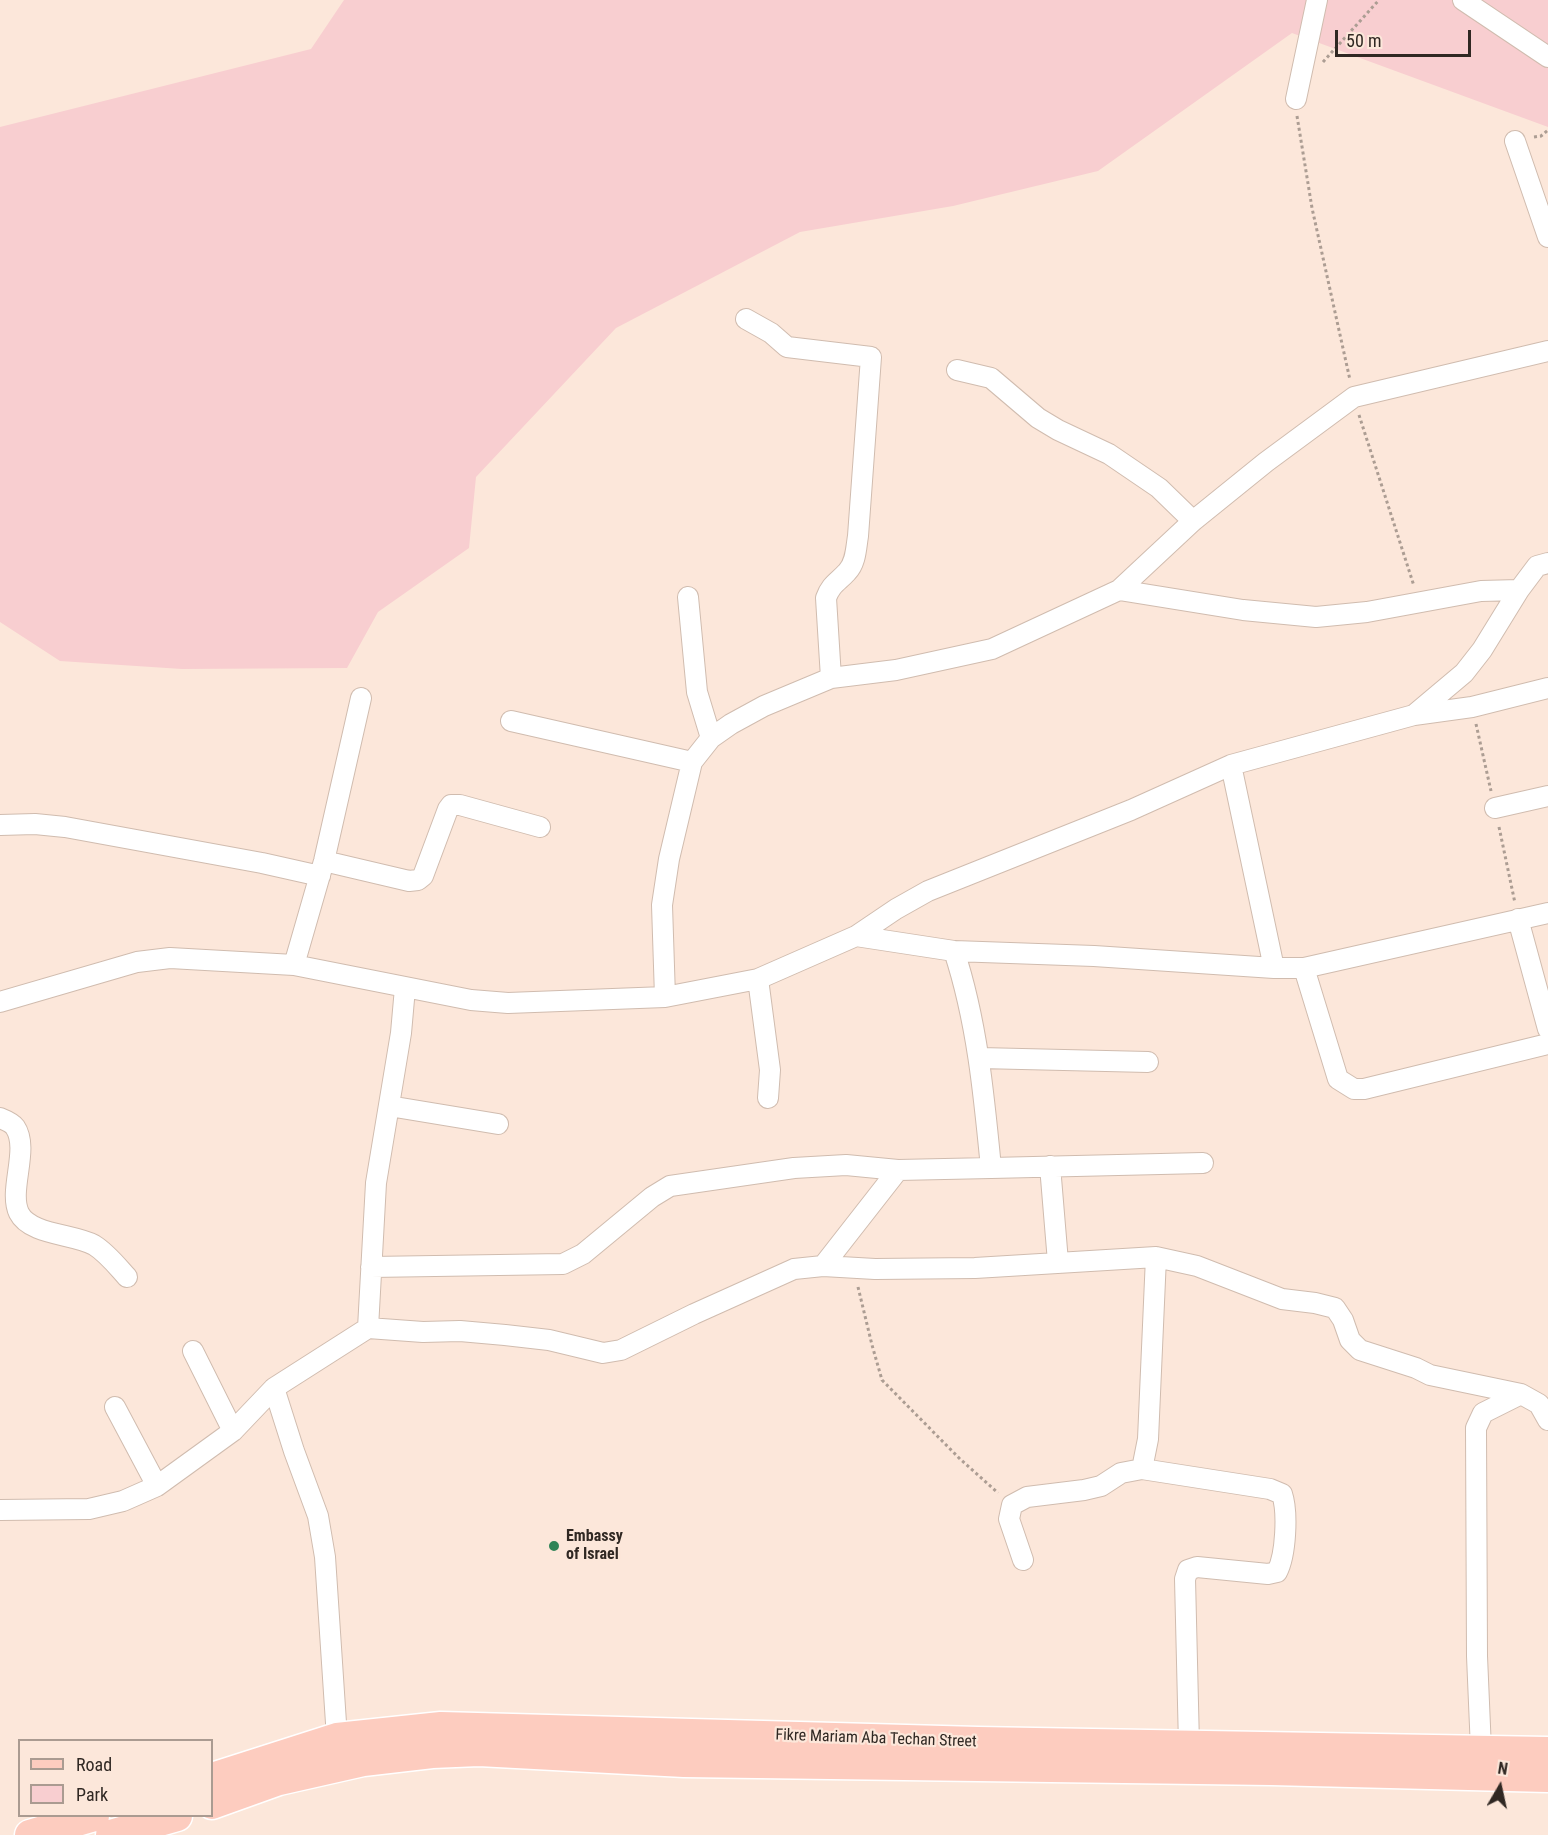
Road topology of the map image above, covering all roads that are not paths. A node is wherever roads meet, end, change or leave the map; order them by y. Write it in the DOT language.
graph roads {
  1 [pos="1317,0"];
  2 [pos="1463,0"];
  3 [pos="1548,57"];
  4 [pos="1296,99"];
  5 [pos="1515,141"];
  6 [pos="1548,237"];
  7 [pos="746,319"];
  8 [pos="1548,351"];
  9 [pos="957,370"];
  10 [pos="1193,520"];
  11 [pos="1548,563"];
  12 [pos="1119,590"];
  13 [pos="1519,590"];
  14 [pos="688,597"];
  15 [pos="831,678"];
  16 [pos="1548,688"];
  17 [pos="361,698"];
  18 [pos="1414,715"];
  19 [pos="511,721"];
  20 [pos="711,738"];
  21 [pos="692,762"];
  22 [pos="1231,765"];
  23 [pos="1548,796"];
  24 [pos="1495,808"];
  25 [pos="0,825"];
  26 [pos="540,827"];
  27 [pos="322,868"];
  28 [pos="1548,913"];
  29 [pos="1518,919"];
  30 [pos="856,936"];
  31 [pos="954,951"];
  32 [pos="294,965"];
  33 [pos="1274,968"];
  34 [pos="1304,968"];
  35 [pos="758,979"];
  36 [pos="405,988"];
  37 [pos="664,997"];
  38 [pos="0,1002"];
  39 [pos="1548,1029"];
  40 [pos="1548,1044"];
  41 [pos="980,1058"];
  42 [pos="1148,1062"];
  43 [pos="768,1098"];
  44 [pos="388,1107"];
  45 [pos="0,1118"];
  46 [pos="498,1124"];
  47 [pos="1203,1163"];
  48 [pos="1050,1166"];
  49 [pos="991,1168"];
  50 [pos="898,1170"];
  51 [pos="1156,1257"];
  52 [pos="1058,1262"];
  53 [pos="823,1266"];
  54 [pos="371,1267"];
  55 [pos="127,1277"];
  56 [pos="368,1328"];
  57 [pos="193,1351"];
  58 [pos="274,1389"];
  59 [pos="1521,1394"];
  60 [pos="115,1407"];
  61 [pos="1548,1420"];
  62 [pos="233,1431"];
  63 [pos="1142,1469"];
  64 [pos="157,1486"];
  65 [pos="0,1510"];
  66 [pos="1023,1560"];
  67 [pos="338,1738"];
  68 [pos="1189,1745"];
  69 [pos="368,1747"];
  70 [pos="789,1750"];
  71 [pos="1481,1750"];
  72 [pos="1548,1752"];
  73 [pos="1548,1777"];
  74 [pos="213,1778"];
  75 [pos="213,1804"];
  76 [pos="88,1817"];
  77 [pos="170,1817"];
  78 [pos="30,1835"];
  79 [pos="111,1835"];
  1 -- 4 [label="street"];
  2 -- 3 [label="street"];
  5 -- 6 [label="street"];
  7 -- 15 [label="street"];
  8 -- 10 [label="street"];
  9 -- 10 [label="street"];
  10 -- 12 [label="street"];
  11 -- 13 [label="street"];
  12 -- 13 [label="street"];
  12 -- 15 [label="street"];
  13 -- 18 [label="street"];
  14 -- 20 [label="street"];
  15 -- 20 [label="street"];
  16 -- 18 [label="street"];
  17 -- 27 [label="street"];
  18 -- 22 [label="street"];
  19 -- 21 [label="street"];
  20 -- 21 [label="street"];
  21 -- 37 [label="street"];
  22 -- 30 [label="street"];
  22 -- 33 [label="street"];
  23 -- 24 [label="street"];
  25 -- 27 [label="street"];
  26 -- 27 [label="street"];
  27 -- 32 [label="street"];
  28 -- 29 [label="street"];
  29 -- 34 [label="street"];
  29 -- 39 [label="street"];
  30 -- 31 [label="street"];
  30 -- 35 [label="street"];
  31 -- 33 [label="street"];
  31 -- 41 [label="street"];
  32 -- 36 [label="street"];
  32 -- 38 [label="street"];
  33 -- 34 [label="street"];
  34 -- 40 [label="street"];
  35 -- 37 [label="street"];
  35 -- 43 [label="street"];
  36 -- 37 [label="street"];
  36 -- 44 [label="street"];
  41 -- 42 [label="street"];
  41 -- 49 [label="street"];
  44 -- 46 [label="street"];
  44 -- 54 [label="street"];
  45 -- 55 [label="street"];
  47 -- 48 [label="street"];
  48 -- 49 [label="street"];
  48 -- 52 [label="street"];
  49 -- 50 [label="street"];
  50 -- 53 [label="street"];
  50 -- 54 [label="street"];
  51 -- 52 [label="street"];
  51 -- 59 [label="street"];
  51 -- 63 [label="street"];
  52 -- 53 [label="street"];
  53 -- 56 [label="street"];
  54 -- 56 [label="street"];
  56 -- 58 [label="street"];
  57 -- 62 [label="street"];
  58 -- 62 [label="street"];
  58 -- 67 [label="street"];
  59 -- 61 [label="street"];
  59 -- 71 [label="street"];
  60 -- 64 [label="street"];
  62 -- 64 [label="street"];
  63 -- 66 [label="street"];
  63 -- 68 [label="street"];
  64 -- 65 [label="street"];
  67 -- 69 [label="main road, Fikre Mariam Aba Techan Street"];
  67 -- 74 [label="main road, Fikre Mariam Aba Techan Street"];
  68 -- 70 [label="main road, Fikre Mariam Aba Techan Street"];
  68 -- 71 [label="main road, Fikre Mariam Aba Techan Street"];
  69 -- 70 [label="main road, Fikre Mariam Aba Techan Street"];
  69 -- 75 [label="main road, Fikre Mariam Aba Techan Street"];
  70 -- 73 [label="main road, Fikre Mariam Aba Techan Street"];
  71 -- 72 [label="main road, Fikre Mariam Aba Techan Street"];
  76 -- 78 [label="main road"];
  77 -- 79 [label="main road"];
}
